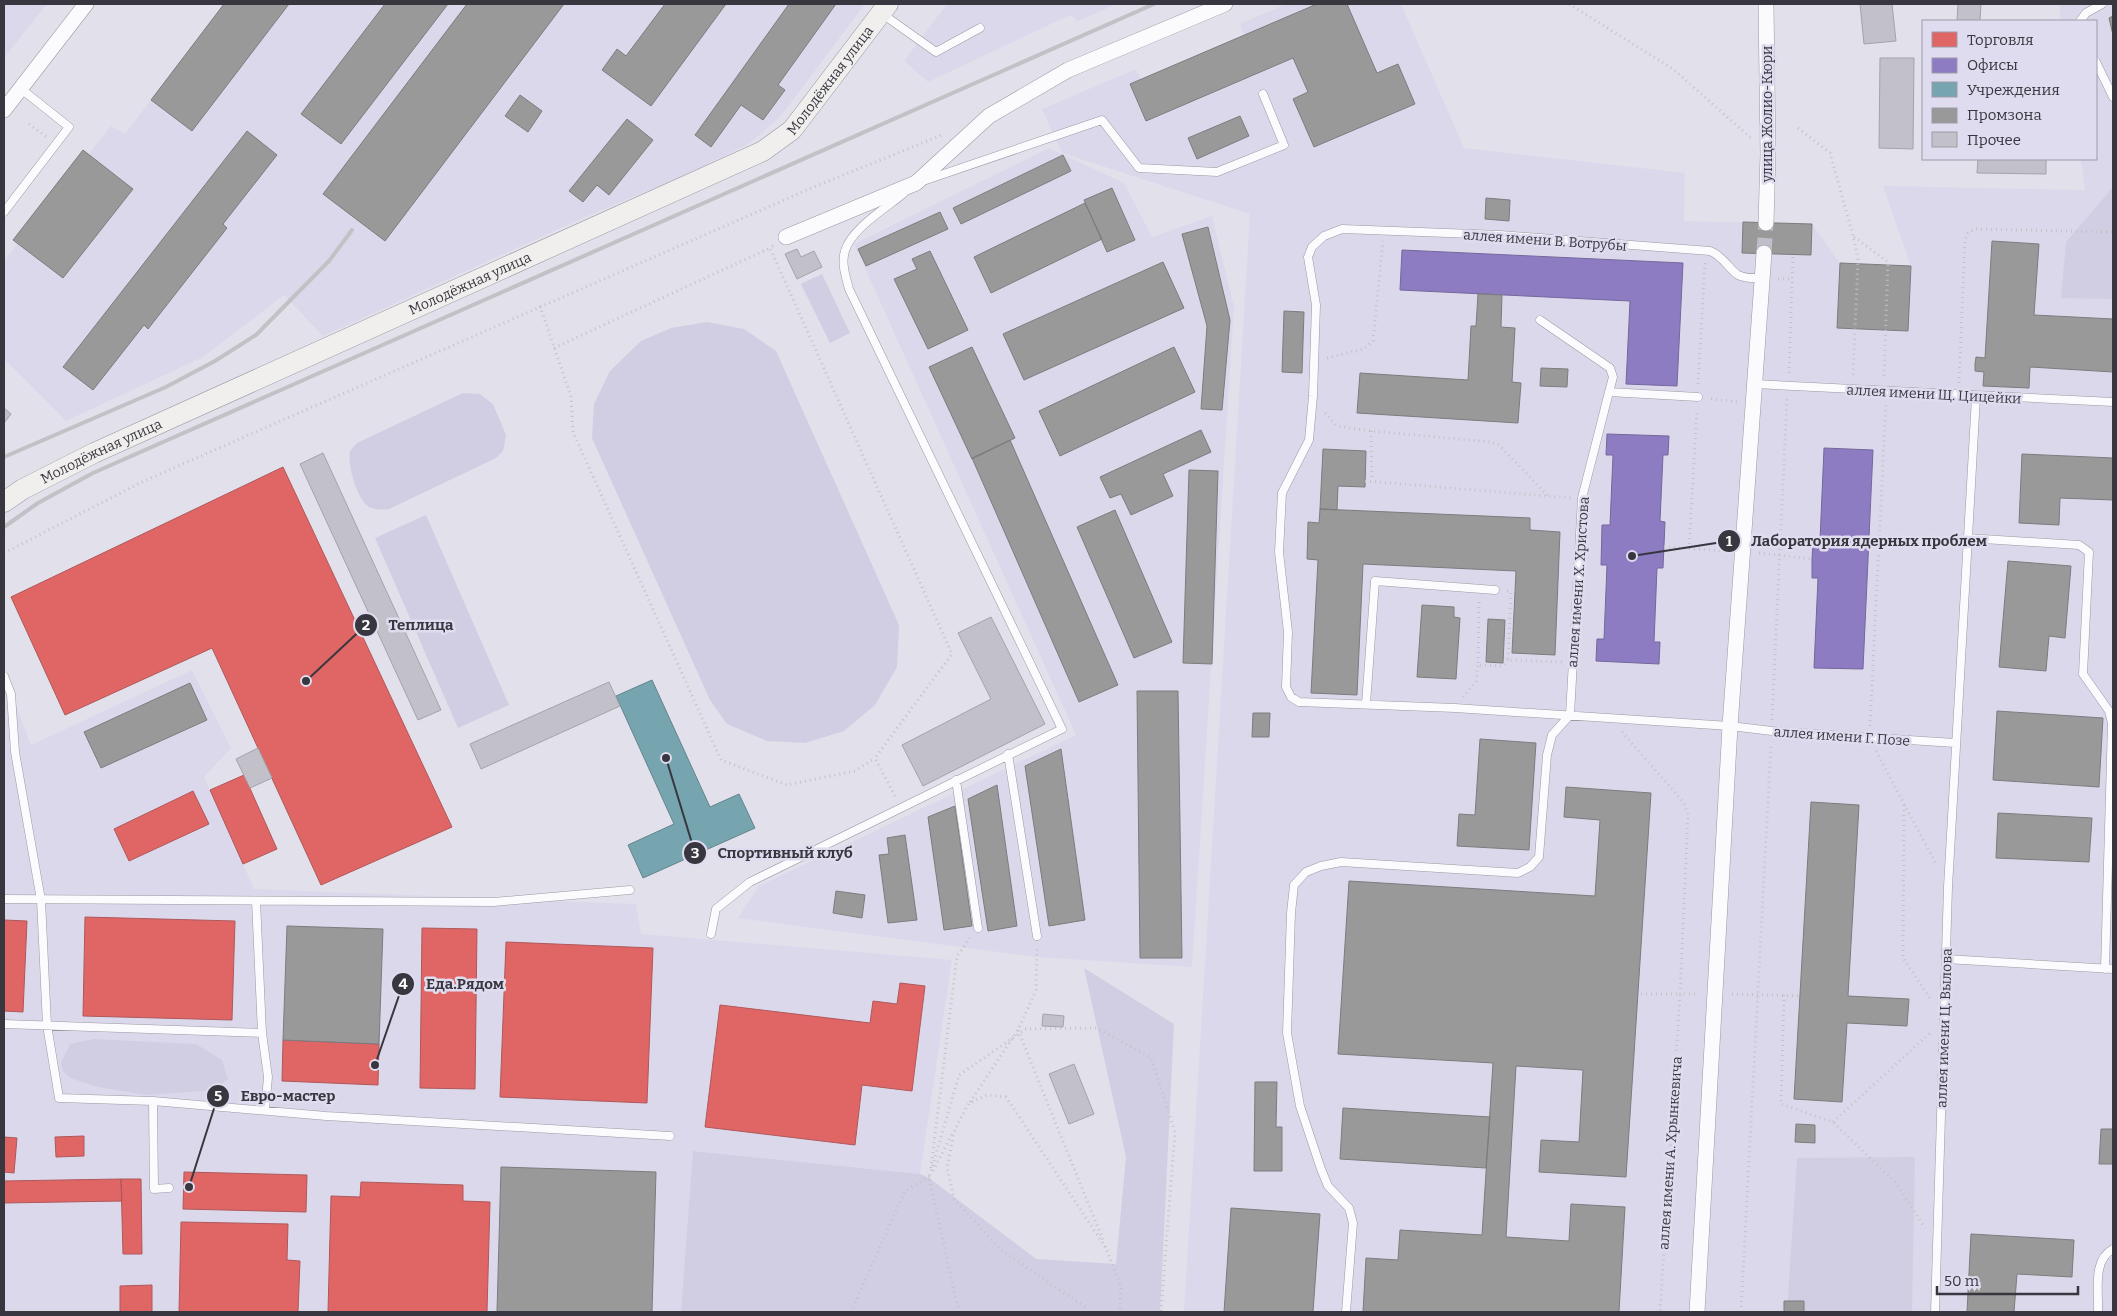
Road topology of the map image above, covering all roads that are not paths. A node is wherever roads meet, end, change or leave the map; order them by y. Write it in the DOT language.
graph roads {
  1 [pos="86,4"];
  2 [pos="1225,4"];
  3 [pos="1766,4"];
  4 [pos="2102,4"];
  5 [pos="885,8"];
  6 [pos="2081,20"];
  7 [pos="980,28"];
  8 [pos="2097,64"];
  9 [pos="20,88"];
  10 [pos="1263,94"];
  11 [pos="2113,97"];
  12 [pos="4,110"];
  13 [pos="916,183"];
  14 [pos="4,212"];
  15 [pos="1766,223"];
  16 [pos="786,237"];
  17 [pos="1764,253"];
  18 [pos="1763,278"];
  19 [pos="1540,320"];
  20 [pos="1755,384"];
  21 [pos="1609,392"];
  22 [pos="1698,397"];
  23 [pos="1976,397"];
  24 [pos="2113,402"];
  25 [pos="4,502"];
  26 [pos="1967,538"];
  27 [pos="1495,590"];
  28 [pos="4,676"];
  29 [pos="1366,704"];
  30 [pos="1570,715"];
  31 [pos="1730,726"];
  32 [pos="1955,743"];
  33 [pos="1008,754"];
  34 [pos="956,780"];
  35 [pos="630,890"];
  36 [pos="4,899"];
  37 [pos="41,900"];
  38 [pos="256,901"];
  39 [pos="978,928"];
  40 [pos="711,934"];
  41 [pos="1037,936"];
  42 [pos="1946,959"];
  43 [pos="2109,969"];
  44 [pos="4,1024"];
  45 [pos="47,1025"];
  46 [pos="262,1033"];
  47 [pos="152,1101"];
  48 [pos="265,1110"];
  49 [pos="670,1136"];
  50 [pos="169,1188"];
  51 [pos="2113,1249"];
  52 [pos="1346,1312"];
  53 [pos="1697,1312"];
  54 [pos="1935,1312"];
  55 [pos="2098,1312"];
  1 -- 9 [label="street"];
  2 -- 13 [label="street"];
  3 -- 15 [label="street, улица Жолио-Кюри"];
  4 -- 6 [label="lane"];
  5 -- 7 [label="lane"];
  5 -- 25 [label="main road, Молодёжная улица"];
  8 -- 11 [label="lane"];
  9 -- 12 [label="street"];
  9 -- 14 [label="lane"];
  10 -- 13 [label="lane"];
  13 -- 16 [label="street"];
  13 -- 33 [label="lane"];
  17 -- 18 [label="street"];
  18 -- 20 [label="street"];
  18 -- 29 [label="lane, аллея имени В. Вотрубы"];
  19 -- 21 [label="lane, аллея имени Х. Христова"];
  20 -- 23 [label="lane, аллея имени Щ. Цицейки"];
  20 -- 31 [label="street"];
  21 -- 22 [label="lane"];
  21 -- 30 [label="lane, аллея имени Х. Христова"];
  23 -- 24 [label="lane, аллея имени Щ. Цицейки"];
  23 -- 26 [label="lane, аллея имени Ц. Вылова"];
  26 -- 32 [label="lane, аллея имени Ц. Вылова"];
  26 -- 43 [label="lane"];
  27 -- 29 [label="lane"];
  28 -- 37 [label="lane"];
  29 -- 30 [label="lane, аллея имени Г. Позе"];
  30 -- 31 [label="lane, аллея имени Г. Позе"];
  30 -- 52 [label="lane"];
  31 -- 32 [label="lane, аллея имени Г. Позе"];
  31 -- 53 [label="street"];
  32 -- 42 [label="lane, аллея имени Ц. Вылова"];
  33 -- 34 [label="lane"];
  33 -- 41 [label="lane"];
  34 -- 39 [label="lane"];
  34 -- 40 [label="lane"];
  35 -- 38 [label="lane"];
  36 -- 37 [label="lane"];
  37 -- 38 [label="lane"];
  37 -- 45 [label="lane"];
  38 -- 46 [label="lane"];
  42 -- 43 [label="lane"];
  42 -- 54 [label="lane, аллея имени Ц. Вылова"];
  44 -- 45 [label="lane"];
  45 -- 46 [label="lane"];
  45 -- 47 [label="lane"];
  46 -- 48 [label="lane"];
  47 -- 48 [label="lane"];
  47 -- 50 [label="lane"];
  48 -- 49 [label="lane"];
  51 -- 55 [label="lane"];
}
